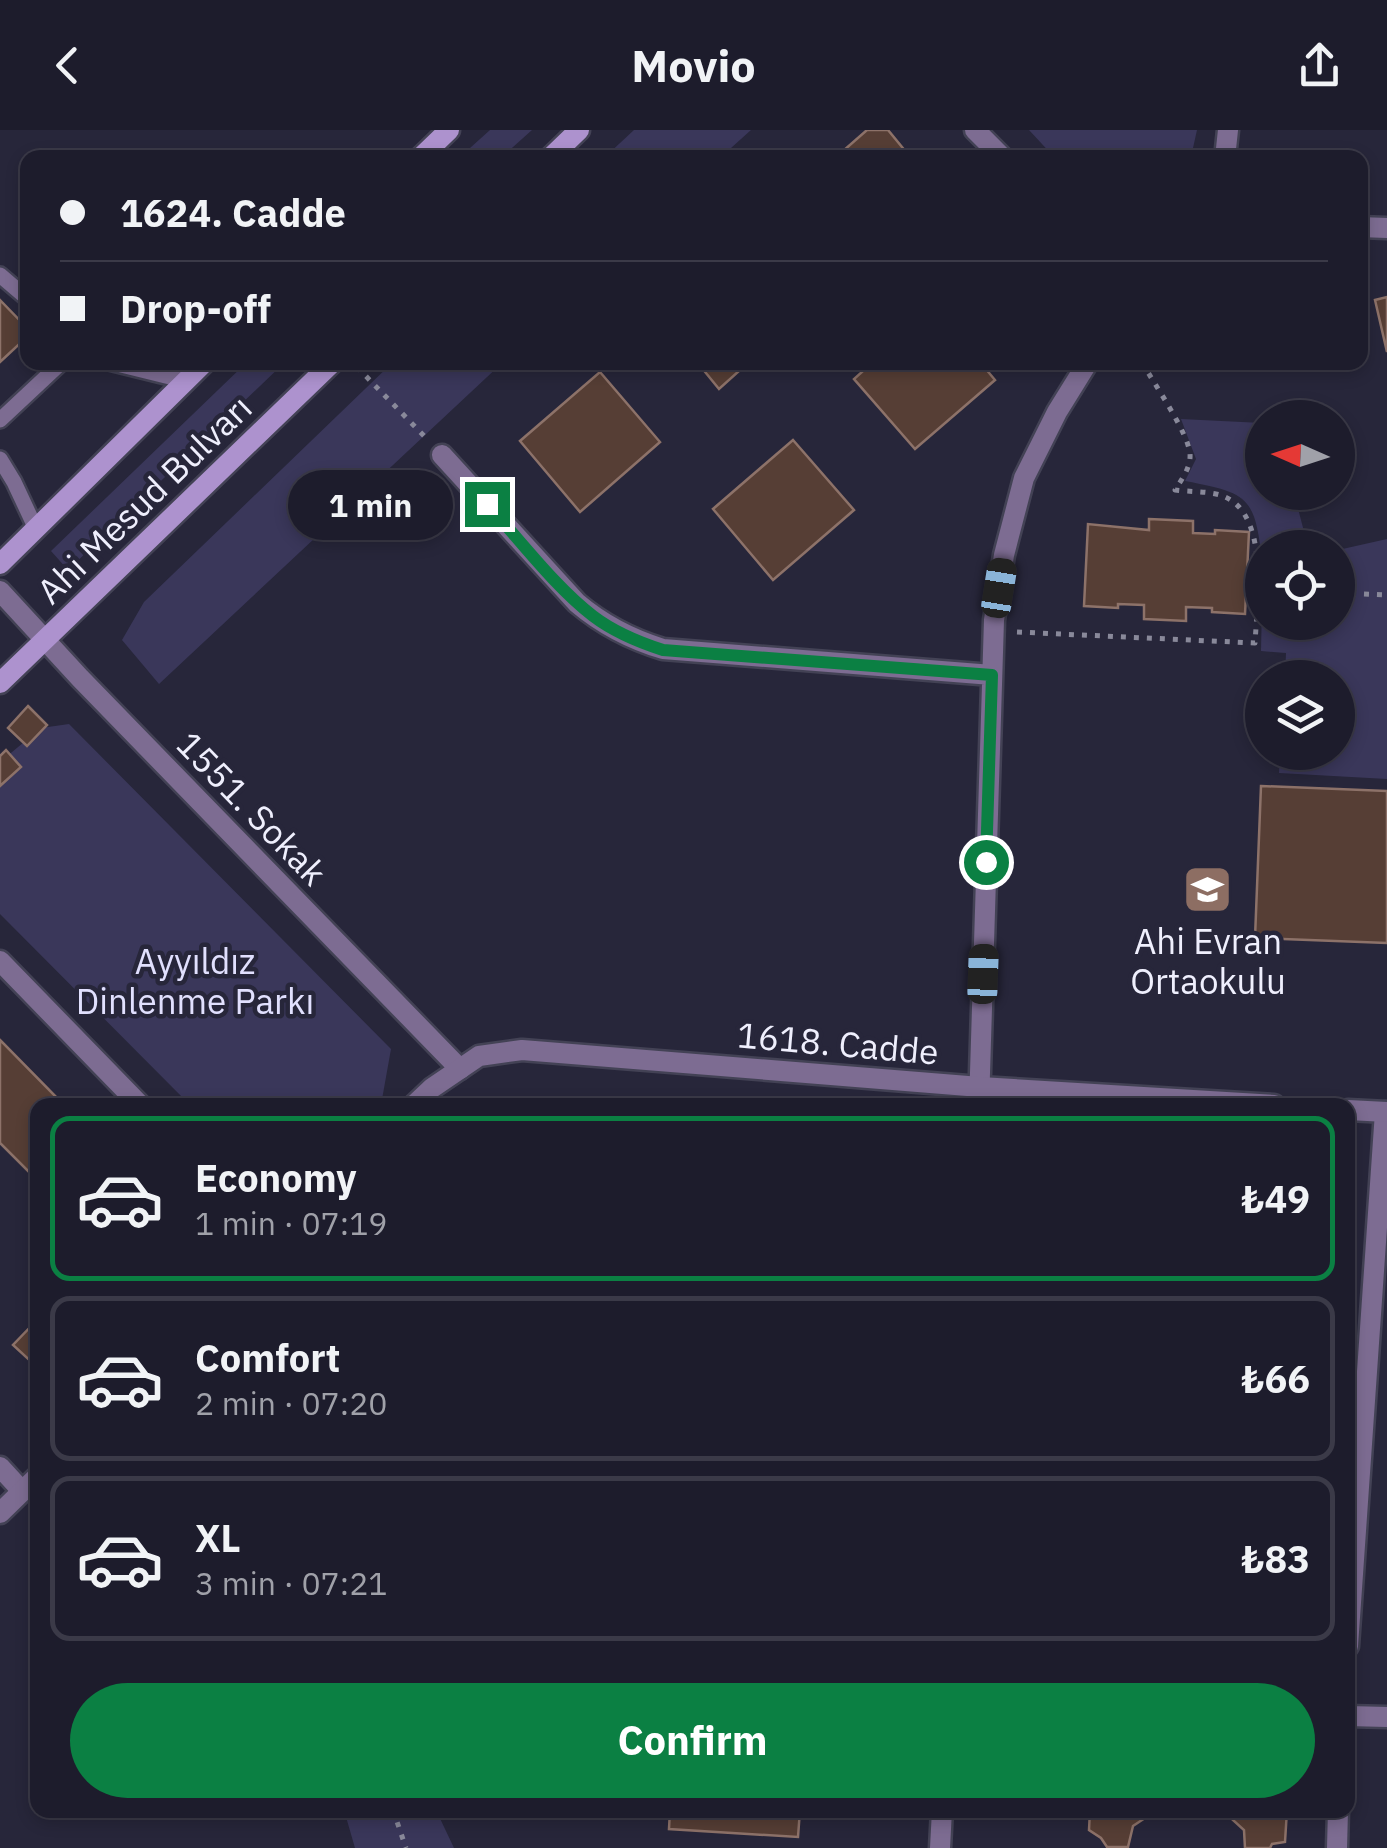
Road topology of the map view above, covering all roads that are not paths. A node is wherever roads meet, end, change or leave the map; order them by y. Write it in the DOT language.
graph roads {
  1 [pos="449,130"];
  2 [pos="579,130"];
  3 [pos="975,130"];
  4 [pos="428,150"];
  5 [pos="558,150"];
  6 [pos="995,150"];
  7 [pos="0,275"];
  8 [pos="20,292"];
  9 [pos="53,370"];
  10 [pos="141,370"];
  11 [pos="197,370"];
  12 [pos="325,370"];
  13 [pos="1083,370"];
  14 [pos="186,381"];
  15 [pos="0,420"];
  16 [pos="442,455"];
  17 [pos="0,459"];
  18 [pos="36,529"];
  19 [pos="0,564"];
  20 [pos="0,591"];
  21 [pos="45,640"];
  22 [pos="992,675"];
  23 [pos="0,683"];
  24 [pos="0,962"];
  25 [pos="460,1069"];
  26 [pos="979,1096"];
  27 [pos="133,1098"];
  28 [pos="421,1098"];
  29 [pos="1045,1098"];
  30 [pos="1355,1110"];
  31 [pos="1386,1112"];
  32 [pos="0,1468"];
  33 [pos="30,1484"];
  34 [pos="0,1513"];
  35 [pos="1355,1548"];
  36 [pos="1355,1716"];
  37 [pos="1387,1718"];
  38 [pos="942,1818"];
  39 [pos="1338,1818"];
  40 [pos="940,1848"];
  41 [pos="1336,1848"];
  1 -- 4 [label="main road"];
  2 -- 5 [label="main road"];
  3 -- 6 [label="street"];
  7 -- 8 [label="lane"];
  9 -- 15 [label="lane"];
  10 -- 14 [label="lane"];
  11 -- 14 [label="main road, Ahi Mesud Bulvarı"];
  12 -- 21 [label="main road, Ahi Mesud Bulvarı"];
  13 -- 22 [label="street"];
  14 -- 18 [label="main road, Ahi Mesud Bulvarı"];
  16 -- 22 [label="street"];
  17 -- 18 [label="lane"];
  18 -- 19 [label="main road, Ahi Mesud Bulvarı"];
  20 -- 21 [label="street, 1551. Sokak"];
  21 -- 23 [label="main road, Ahi Mesud Bulvarı"];
  21 -- 25 [label="street, 1551. Sokak"];
  22 -- 26 [label="street"];
  24 -- 27 [label="street"];
  25 -- 26 [label="street, 1618. Cadde"];
  25 -- 28 [label="street, 1618. Cadde"];
  26 -- 29 [label="street, 1618. Cadde"];
  30 -- 31 [label="street"];
  31 -- 35 [label="street"];
  32 -- 33 [label="street"];
  33 -- 34 [label="street"];
  36 -- 37 [label="street"];
  38 -- 40 [label="street"];
  39 -- 41 [label="street"];
}
